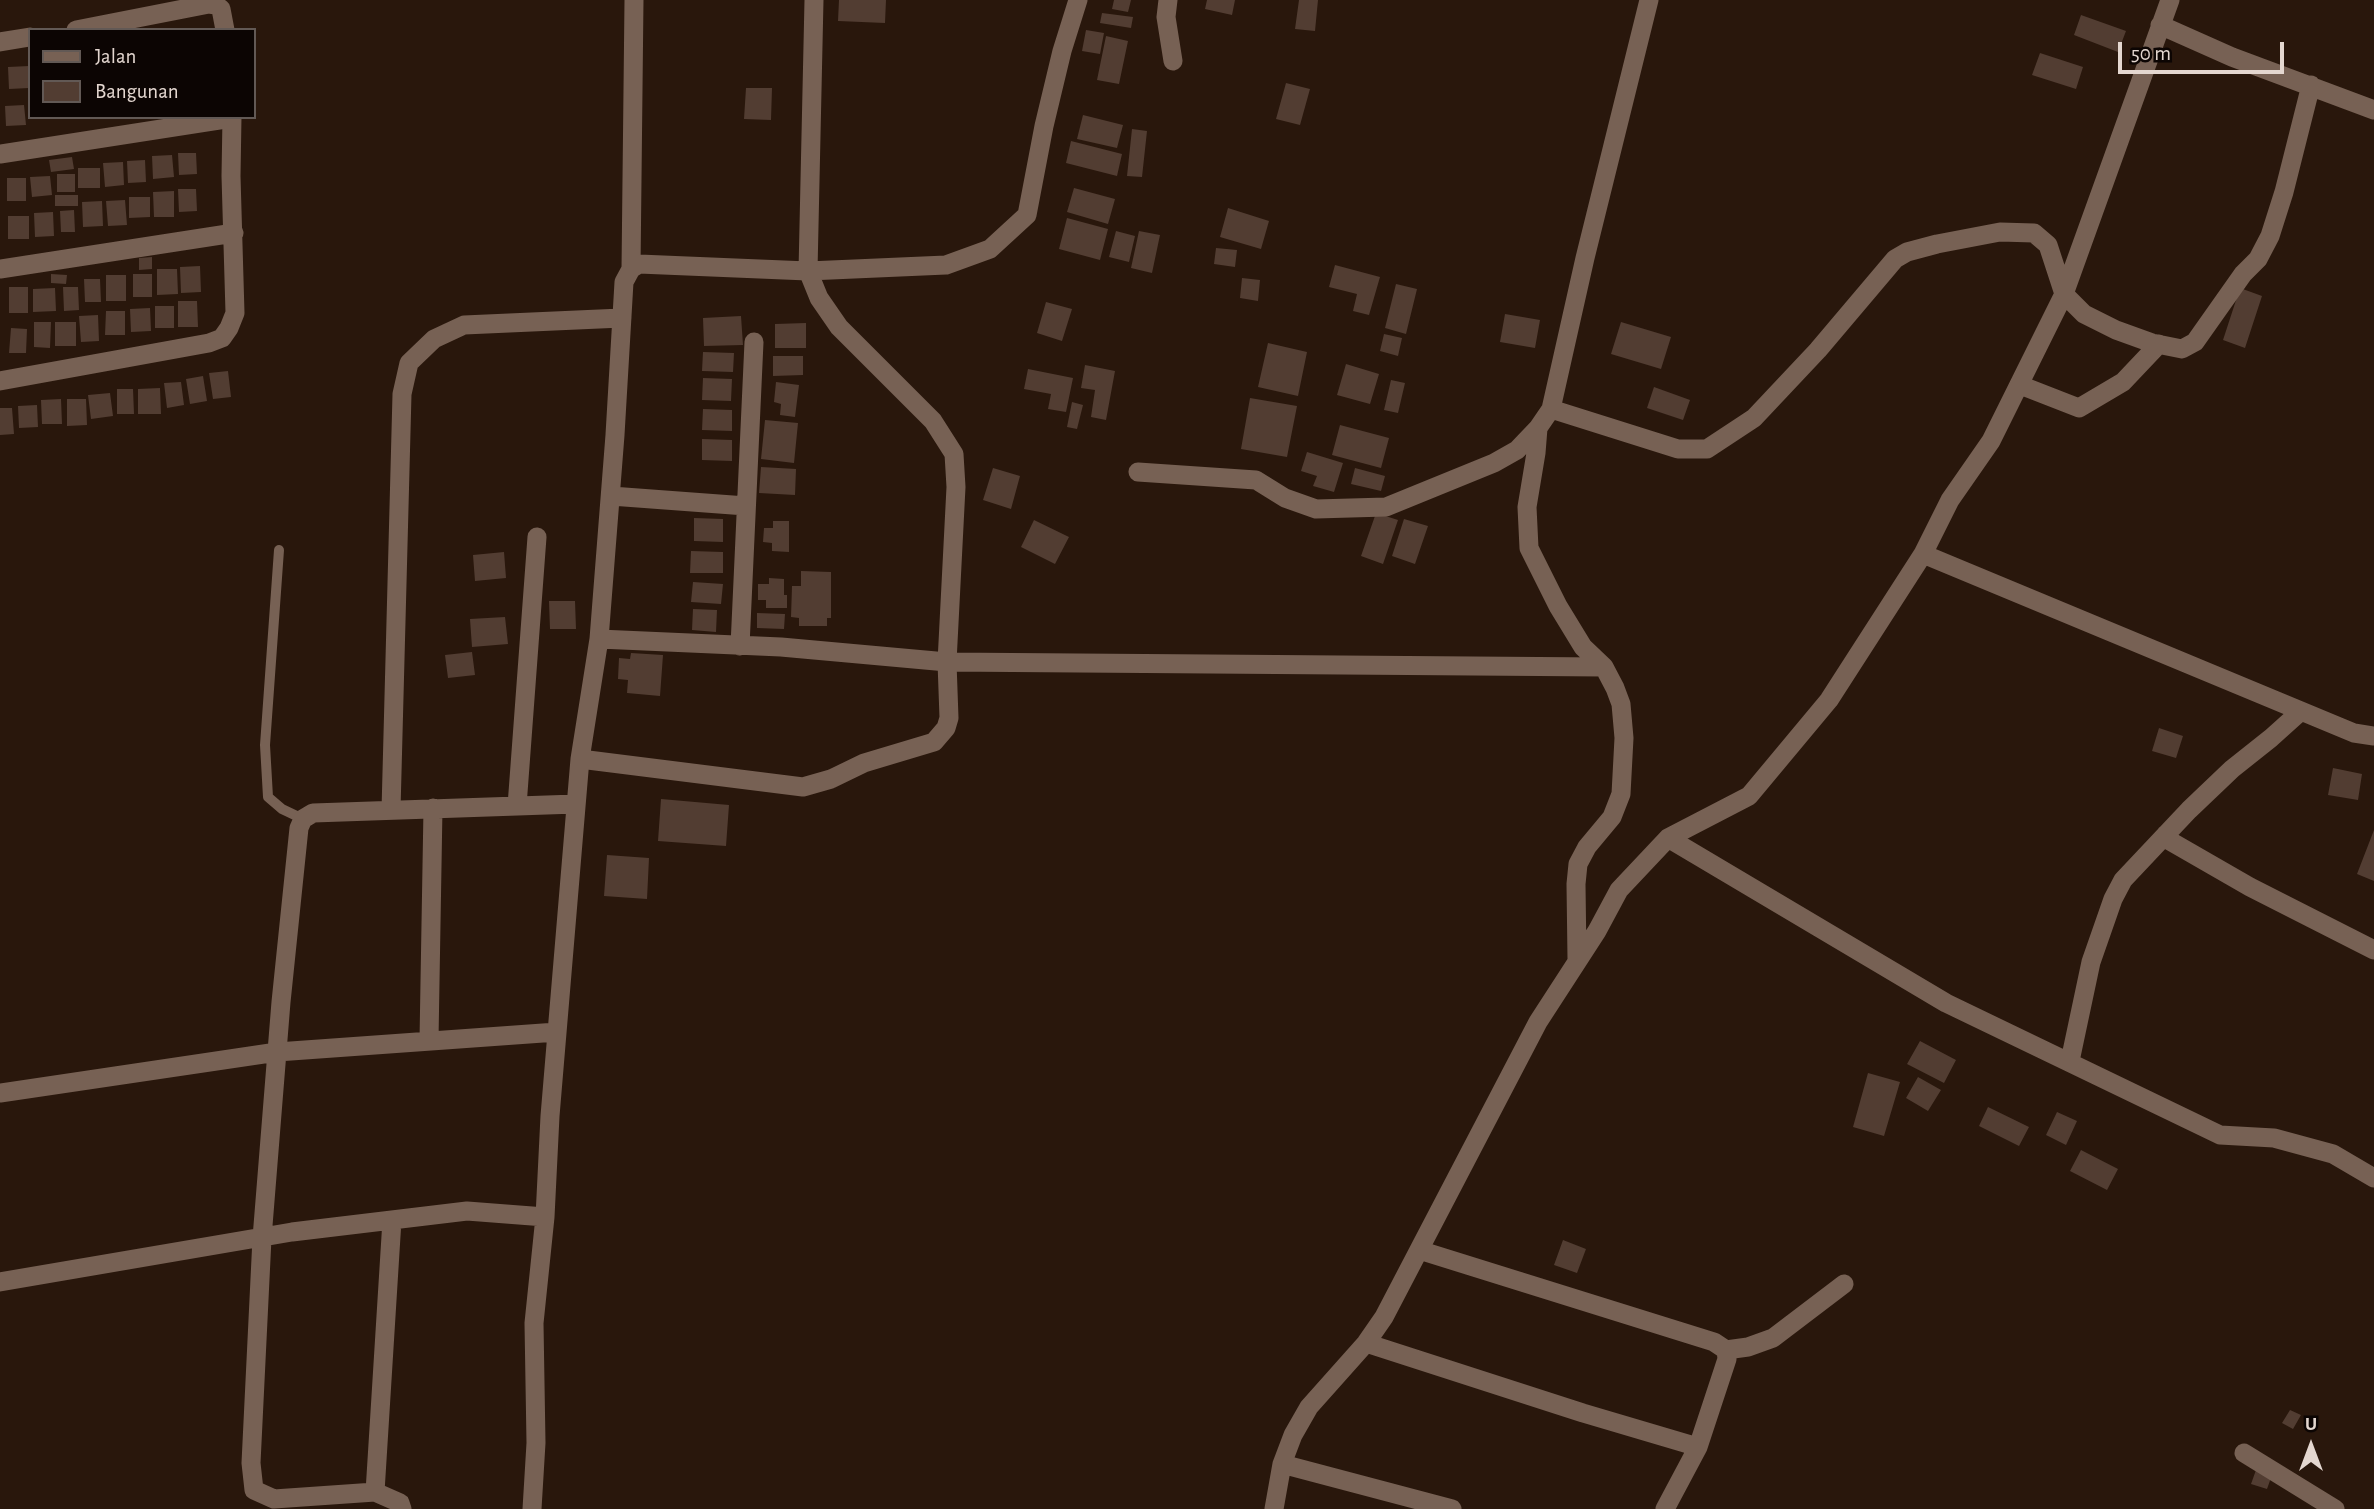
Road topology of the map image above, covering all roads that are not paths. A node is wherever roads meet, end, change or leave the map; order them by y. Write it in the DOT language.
graph roads {
  1 [pos="634,0"];
  2 [pos="814,0"];
  3 [pos="1078,0"];
  4 [pos="1168,0"];
  5 [pos="1648,0"];
  6 [pos="2170,0"];
  7 [pos="218,2"];
  8 [pos="2160,25"];
  9 [pos="86,28"];
  10 [pos="225,28"];
  11 [pos="28,37"];
  12 [pos="0,42"];
  13 [pos="1173,61"];
  14 [pos="2311,85"];
  15 [pos="2374,110"];
  16 [pos="219,119"];
  17 [pos="232,119"];
  18 [pos="0,154"];
  19 [pos="234,233"];
  20 [pos="0,268"];
  21 [pos="631,269"];
  22 [pos="808,271"];
  23 [pos="2064,295"];
  24 [pos="622,317"];
  25 [pos="754,342"];
  26 [pos="2159,344"];
  27 [pos="0,382"];
  28 [pos="2020,385"];
  29 [pos="1551,409"];
  30 [pos="1538,428"];
  31 [pos="1138,472"];
  32 [pos="611,496"];
  33 [pos="746,506"];
  34 [pos="537,537"];
  35 [pos="279,550"];
  36 [pos="1923,554"];
  37 [pos="598,639"];
  38 [pos="740,646"];
  39 [pos="947,662"];
  40 [pos="1604,667"];
  41 [pos="2301,710"];
  42 [pos="2374,736"];
  43 [pos="580,759"];
  44 [pos="576,804"];
  45 [pos="517,806"];
  46 [pos="433,808"];
  47 [pos="391,810"];
  48 [pos="303,818"];
  49 [pos="2166,834"];
  50 [pos="1668,838"];
  51 [pos="2374,950"];
  52 [pos="1577,959"];
  53 [pos="557,1032"];
  54 [pos="429,1040"];
  55 [pos="277,1052"];
  56 [pos="2070,1061"];
  57 [pos="0,1093"];
  58 [pos="2374,1178"];
  59 [pos="545,1217"];
  60 [pos="392,1220"];
  61 [pos="262,1238"];
  62 [pos="1419,1250"];
  63 [pos="0,1282"];
  64 [pos="1844,1284"];
  65 [pos="1366,1343"];
  66 [pos="1726,1350"];
  67 [pos="1698,1447"];
  68 [pos="2244,1453"];
  69 [pos="1282,1464"];
  70 [pos="375,1492"];
  71 [pos="1404,1502"];
  72 [pos="402,1509"];
  73 [pos="531,1509"];
  74 [pos="1274,1509"];
  75 [pos="1452,1509"];
  76 [pos="1665,1509"];
  77 [pos="2335,1509"];
  1 -- 21 [label="street"];
  2 -- 22 [label="street"];
  3 -- 22 [label="street"];
  4 -- 13 [label="street"];
  5 -- 29 [label="street"];
  6 -- 8 [label="street"];
  7 -- 9 [label="street"];
  7 -- 10 [label="street"];
  8 -- 14 [label="street"];
  8 -- 23 [label="street"];
  11 -- 12 [label="street"];
  14 -- 15 [label="street"];
  14 -- 26 [label="street"];
  16 -- 18 [label="street"];
  17 -- 19 [label="street"];
  19 -- 20 [label="street"];
  19 -- 27 [label="street"];
  21 -- 22 [label="street"];
  21 -- 24 [label="street"];
  22 -- 39 [label="street"];
  23 -- 26 [label="street"];
  23 -- 28 [label="street"];
  23 -- 29 [label="street"];
  24 -- 32 [label="street"];
  24 -- 47 [label="street"];
  25 -- 33 [label="street"];
  26 -- 28 [label="street"];
  28 -- 36 [label="street"];
  29 -- 30 [label="street"];
  30 -- 31 [label="street"];
  30 -- 40 [label="street"];
  32 -- 33 [label="street"];
  32 -- 37 [label="street"];
  33 -- 38 [label="street"];
  34 -- 45 [label="street"];
  35 -- 48 [label="lane"];
  36 -- 41 [label="street"];
  36 -- 50 [label="street"];
  37 -- 38 [label="street"];
  37 -- 43 [label="street"];
  38 -- 39 [label="street"];
  39 -- 40 [label="street"];
  39 -- 43 [label="street"];
  40 -- 52 [label="street"];
  41 -- 42 [label="street"];
  41 -- 49 [label="street"];
  43 -- 44 [label="street"];
  44 -- 45 [label="street"];
  44 -- 53 [label="street"];
  45 -- 46 [label="street"];
  46 -- 47 [label="street"];
  46 -- 54 [label="street"];
  47 -- 48 [label="street"];
  48 -- 55 [label="street"];
  49 -- 51 [label="street"];
  49 -- 56 [label="street"];
  50 -- 52 [label="street"];
  50 -- 56 [label="street"];
  52 -- 62 [label="street"];
  53 -- 54 [label="street"];
  53 -- 59 [label="street"];
  54 -- 55 [label="street"];
  55 -- 57 [label="street"];
  55 -- 61 [label="street"];
  56 -- 58 [label="street"];
  59 -- 60 [label="street"];
  59 -- 73 [label="street"];
  60 -- 61 [label="street"];
  60 -- 70 [label="street"];
  61 -- 63 [label="street"];
  61 -- 70 [label="street"];
  62 -- 65 [label="street"];
  62 -- 66 [label="street"];
  64 -- 66 [label="street"];
  65 -- 67 [label="street"];
  65 -- 69 [label="street"];
  66 -- 67 [label="street"];
  67 -- 76 [label="street"];
  68 -- 77 [label="street"];
  69 -- 71 [label="street"];
  69 -- 74 [label="street"];
  70 -- 72 [label="street"];
  71 -- 75 [label="street"];
}
